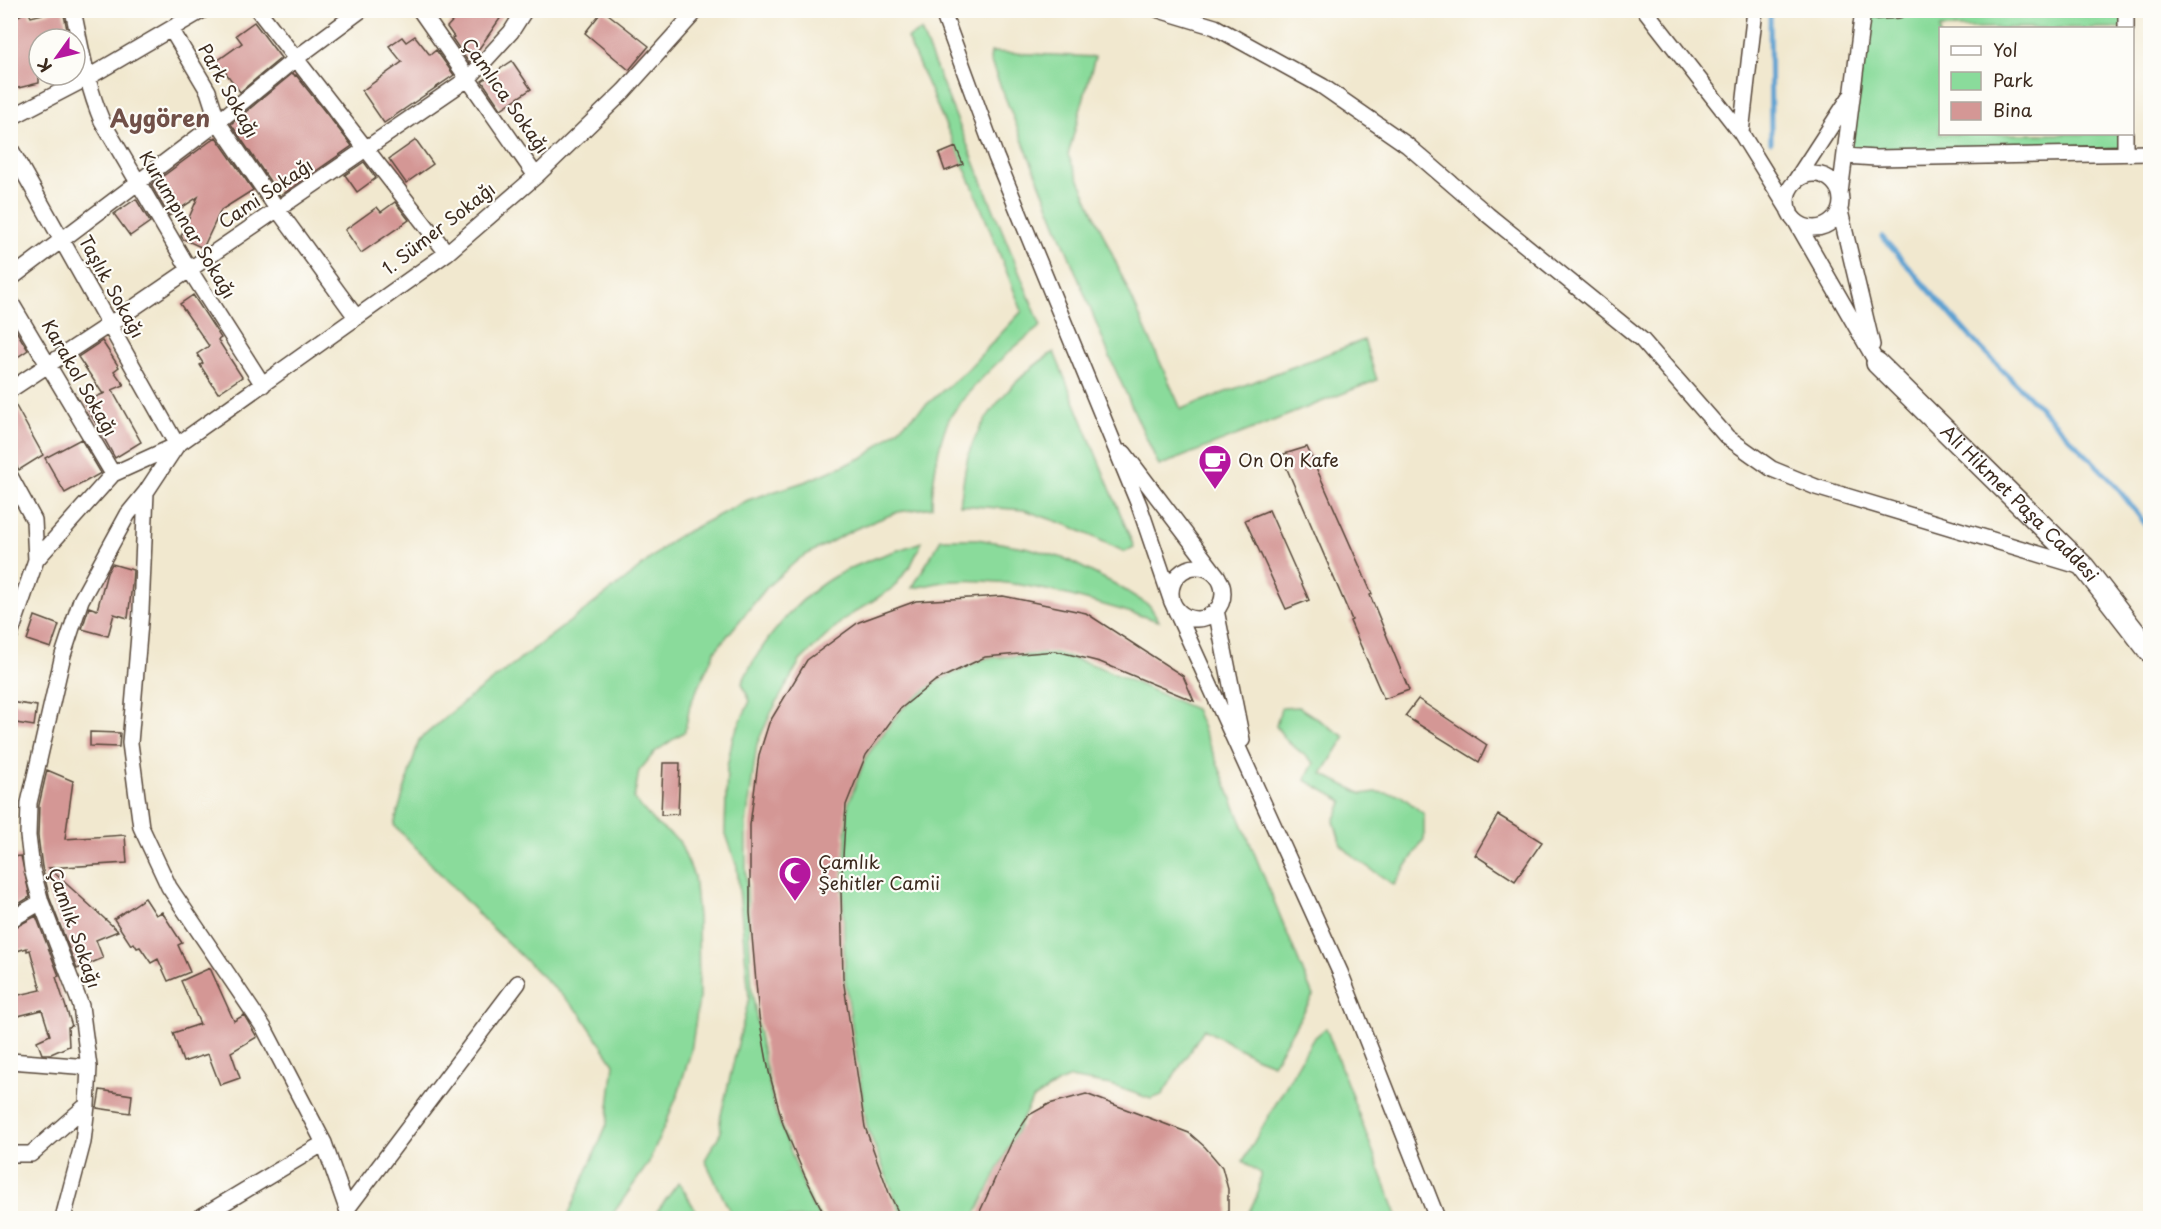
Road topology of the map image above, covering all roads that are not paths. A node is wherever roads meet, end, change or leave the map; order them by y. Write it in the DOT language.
graph roads {
  1 [pos="74,10"];
  2 [pos="203,10"];
  3 [pos="258,10"];
  4 [pos="361,10"];
  5 [pos="420,10"];
  6 [pos="525,10"];
  7 [pos="697,10"];
  8 [pos="942,10"];
  9 [pos="1159,10"];
  10 [pos="1645,10"];
  11 [pos="1755,10"];
  12 [pos="1898,10"];
  13 [pos="2126,10"];
  14 [pos="1863,11"];
  15 [pos="77,27"];
  16 [pos="2126,27"];
  17 [pos="171,29"];
  18 [pos="295,58"];
  19 [pos="87,78"];
  20 [pos="469,78"];
  21 [pos="70,87"];
  22 [pos="1851,95"];
  23 [pos="10,118"];
  24 [pos="218,122"];
  25 [pos="1741,133"];
  26 [pos="2125,135"];
  27 [pos="10,148"];
  28 [pos="366,149"];
  29 [pos="2125,153"];
  30 [pos="2151,153"];
  31 [pos="1845,156"];
  32 [pos="536,176"];
  33 [pos="139,184"];
  34 [pos="1791,187"];
  35 [pos="1840,193"];
  36 [pos="278,210"];
  37 [pos="1840,211"];
  38 [pos="1792,216"];
  39 [pos="63,240"];
  40 [pos="447,253"];
  41 [pos="189,270"];
  42 [pos="10,279"];
  43 [pos="10,301"];
  44 [pos="356,317"];
  45 [pos="110,324"];
  46 [pos="1877,363"];
  47 [pos="50,365"];
  48 [pos="263,385"];
  49 [pos="10,390"];
  50 [pos="1109,433"];
  51 [pos="177,445"];
  52 [pos="112,474"];
  53 [pos="10,476"];
  54 [pos="146,492"];
  55 [pos="36,560"];
  56 [pos="2084,567"];
  57 [pos="1218,577"];
  58 [pos="1172,602"];
  59 [pos="1216,610"];
  60 [pos="10,635"];
  61 [pos="2151,652"];
  62 [pos="1248,765"];
  63 [pos="41,902"];
  64 [pos="10,920"];
  65 [pos="518,983"];
  66 [pos="10,1061"];
  67 [pos="89,1067"];
  68 [pos="87,1105"];
  69 [pos="324,1143"];
  70 [pos="10,1154"];
  71 [pos="63,1218"];
  72 [pos="200,1218"];
  73 [pos="1437,1218"];
  1 -- 15 [label="street, Kurumpınar Sokağı"];
  2 -- 17 [label="street"];
  3 -- 18 [label="street"];
  4 -- 18 [label="street"];
  5 -- 20 [label="street, Çamlıca Sokağı"];
  6 -- 20 [label="street, Cami Sokağı"];
  7 -- 32 [label="street, 1. Sümer Sokağı"];
  8 -- 50 [label="street"];
  9 -- 56 [label="street"];
  10 -- 25 [label="street"];
  11 -- 25 [label="street"];
  12 -- 14 [label="street"];
  13 -- 16 [label="street"];
  14 -- 22 [label="street"];
  17 -- 19 [label="street"];
  17 -- 24 [label="street, Park Sokağı"];
  18 -- 24 [label="street"];
  18 -- 28 [label="street"];
  19 -- 33 [label="street, Kurumpınar Sokağı"];
  20 -- 28 [label="street, Cami Sokağı"];
  20 -- 32 [label="street, Çamlıca Sokağı"];
  21 -- 23 [label="street"];
  22 -- 31 [label="street"];
  22 -- 34 [label="street"];
  24 -- 33 [label="street"];
  24 -- 36 [label="street, Park Sokağı"];
  25 -- 38 [label="street"];
  26 -- 29 [label="street"];
  27 -- 39 [label="street, Taşlık Sokağı"];
  28 -- 36 [label="street, Cami Sokağı"];
  28 -- 40 [label="street"];
  29 -- 30 [label="street"];
  29 -- 31 [label="street"];
  31 -- 35 [label="street"];
  32 -- 40 [label="street, 1. Sümer Sokağı"];
  33 -- 39 [label="street"];
  33 -- 41 [label="street, Kurumpınar Sokağı"];
  34 -- 35 [label="street"];
  34 -- 38 [label="street"];
  35 -- 37 [label="street"];
  36 -- 41 [label="street, Cami Sokağı"];
  36 -- 44 [label="street, Park Sokağı"];
  37 -- 38 [label="street"];
  37 -- 46 [label="street"];
  38 -- 46 [label="street"];
  39 -- 42 [label="street"];
  39 -- 45 [label="street, Taşlık Sokağı"];
  40 -- 44 [label="street, 1. Sümer Sokağı"];
  41 -- 45 [label="street, Cami Sokağı"];
  41 -- 48 [label="street, Kurumpınar Sokağı"];
  43 -- 47 [label="street, Karakol Sokağı"];
  44 -- 48 [label="street, 1. Sümer Sokağı"];
  45 -- 47 [label="street, Cami Sokağı"];
  45 -- 51 [label="street, Taşlık Sokağı"];
  46 -- 56 [label="main road, Ali Hikmet Paşa Caddesi"];
  47 -- 49 [label="street, Cami Sokağı"];
  47 -- 52 [label="street, Karakol Sokağı"];
  48 -- 51 [label="street, 1. Sümer Sokağı"];
  50 -- 57 [label="street"];
  50 -- 58 [label="street"];
  51 -- 52 [label="street"];
  51 -- 54 [label="street, Çamlık Sokağı"];
  52 -- 55 [label="street"];
  53 -- 55 [label="street"];
  54 -- 63 [label="street, Çamlık Sokağı"];
  54 -- 69 [label="street"];
  55 -- 60 [label="street"];
  56 -- 61 [label="main road, Ali Hikmet Paşa Caddesi"];
  57 -- 58 [label="street"];
  57 -- 59 [label="street"];
  58 -- 59 [label="street"];
  58 -- 62 [label="street"];
  59 -- 62 [label="street"];
  62 -- 73 [label="street"];
  63 -- 64 [label="street"];
  63 -- 67 [label="street, Çamlık Sokağı"];
  65 -- 69 [label="street"];
  66 -- 67 [label="street"];
  67 -- 68 [label="street, Çamlık Sokağı"];
  68 -- 70 [label="street"];
  68 -- 71 [label="street, Çamlık Sokağı"];
  69 -- 72 [label="street"];
}
